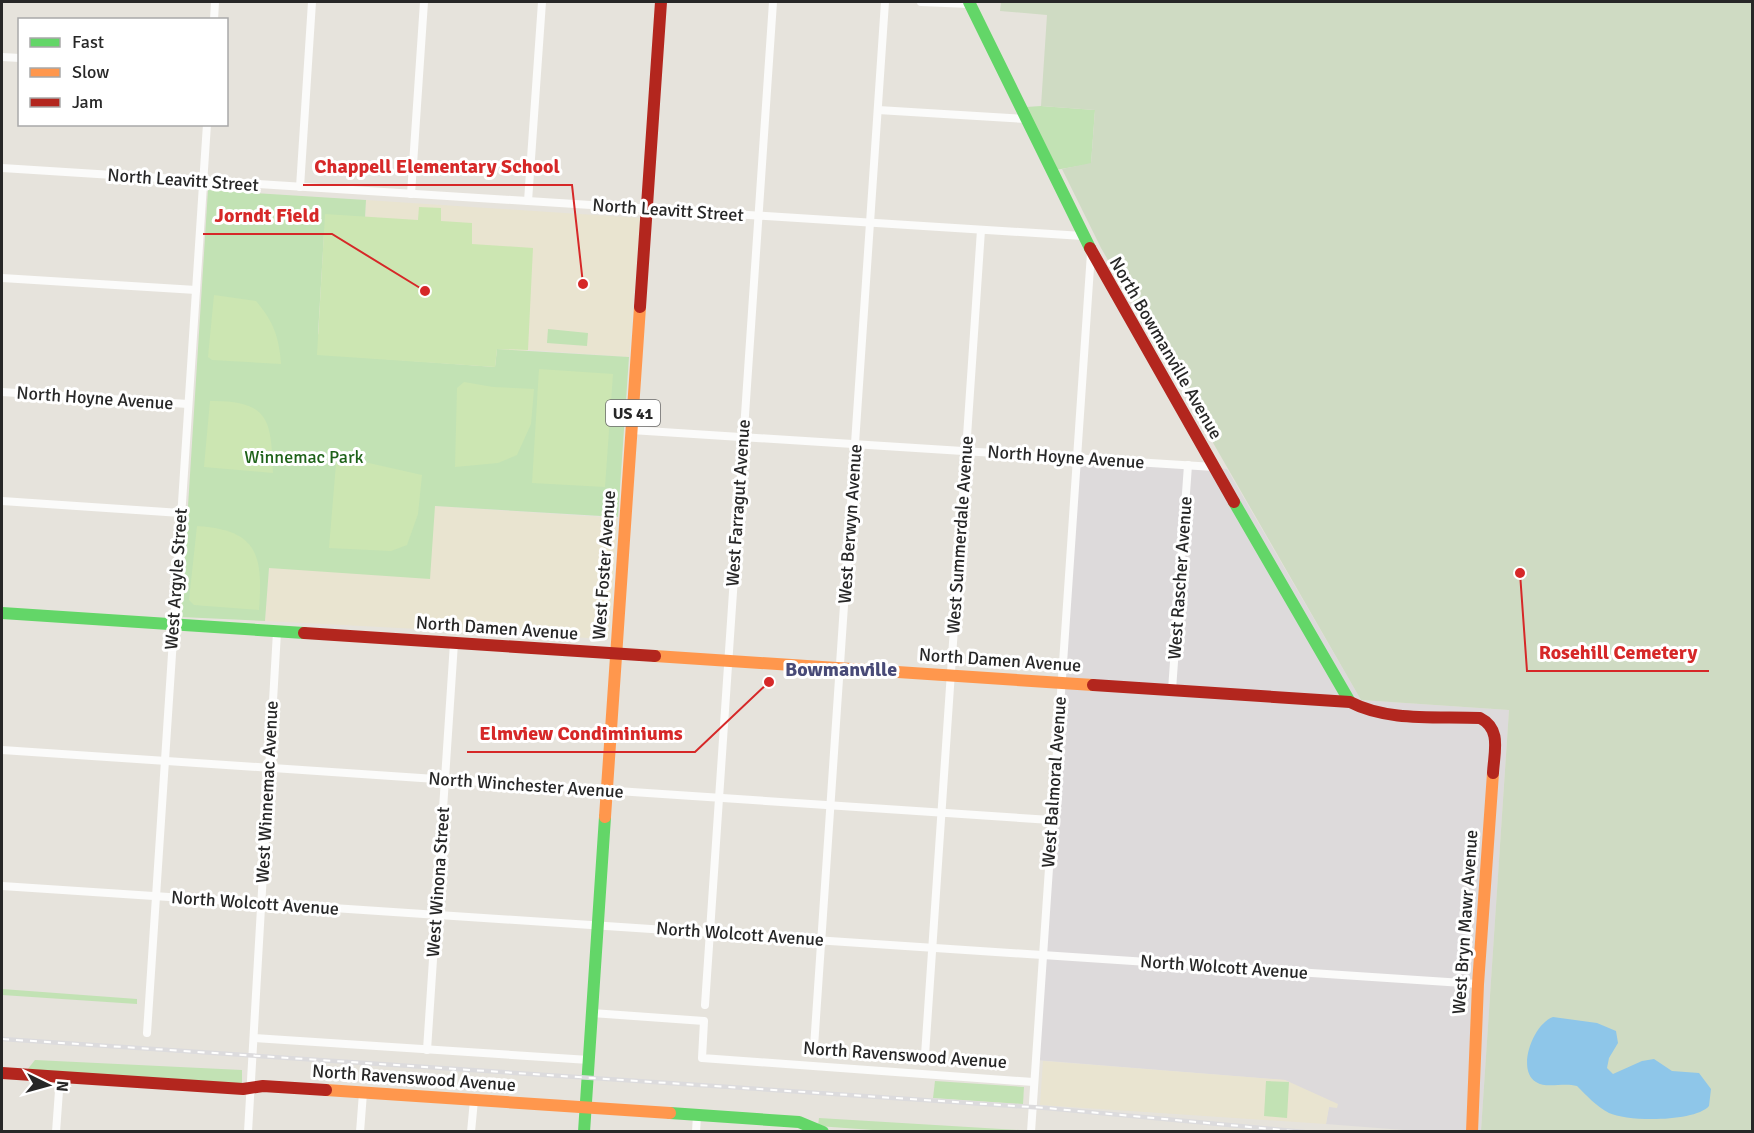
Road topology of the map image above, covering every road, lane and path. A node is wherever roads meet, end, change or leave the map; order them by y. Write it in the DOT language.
graph roads {
  1 [pos="215,2"];
  2 [pos="312,2"];
  3 [pos="424,2"];
  4 [pos="542,2"];
  5 [pos="662,2"];
  6 [pos="773,2"];
  7 [pos="885,2"];
  8 [pos="921,2"];
  9 [pos="970,3"];
  10 [pos="214,18"];
  11 [pos="2,57"];
  12 [pos="18,58"];
  13 [pos="878,110"];
  14 [pos="1026,119"];
  15 [pos="207,126"];
  16 [pos="2,168"];
  17 [pos="203,181"];
  18 [pos="300,187"];
  19 [pos="411,194"];
  20 [pos="528,201"];
  21 [pos="647,208"];
  22 [pos="757,215"];
  23 [pos="870,222"];
  24 [pos="981,230"];
  25 [pos="1083,236"];
  26 [pos="1091,253"];
  27 [pos="2,278"];
  28 [pos="196,290"];
  29 [pos="2,392"];
  30 [pos="188,404"];
  31 [pos="631,430"];
  32 [pos="743,437"];
  33 [pos="855,444"];
  34 [pos="965,451"];
  35 [pos="1077,458"];
  36 [pos="1188,465"];
  37 [pos="1214,467"];
  38 [pos="2,501"];
  39 [pos="181,513"];
  40 [pos="2,613"];
  41 [pos="173,625"];
  42 [pos="277,632"];
  43 [pos="454,643"];
  44 [pos="616,654"];
  45 [pos="728,661"];
  46 [pos="840,668"];
  47 [pos="950,675"];
  48 [pos="1061,683"];
  49 [pos="1172,690"];
  50 [pos="1350,702"];
  51 [pos="1490,723"];
  52 [pos="2,750"];
  53 [pos="165,761"];
  54 [pos="269,768"];
  55 [pos="445,780"];
  56 [pos="607,791"];
  57 [pos="719,798"];
  58 [pos="830,805"];
  59 [pos="941,813"];
  60 [pos="1052,820"];
  61 [pos="2,886"];
  62 [pos="156,896"];
  63 [pos="261,904"];
  64 [pos="436,915"];
  65 [pos="598,925"];
  66 [pos="710,932"];
  67 [pos="821,940"];
  68 [pos="932,947"];
  69 [pos="1042,955"];
  70 [pos="1478,984"];
  71 [pos="705,1005"];
  72 [pos="592,1013"];
  73 [pos="147,1033"];
  74 [pos="254,1038"];
  75 [pos="814,1047"];
  76 [pos="427,1050"];
  77 [pos="925,1055"];
  78 [pos="589,1060"];
  79 [pos="2,1073"];
  80 [pos="60,1077"];
  81 [pos="1033,1082"];
  82 [pos="251,1087"];
  83 [pos="363,1093"];
  84 [pos="474,1100"];
  85 [pos="585,1107"];
  86 [pos="697,1115"];
  87 [pos="809,1129"];
  88 [pos="1470,1130"];
  89 [pos="56,1131"];
  90 [pos="248,1131"];
  91 [pos="360,1131"];
  92 [pos="471,1131"];
  93 [pos="584,1131"];
  94 [pos="696,1131"];
  95 [pos="823,1131"];
  96 [pos="1031,1131"];
  1 -- 10 [label="street"];
  2 -- 18 [label="street"];
  3 -- 19 [label="street"];
  4 -- 20 [label="street"];
  5 -- 21 [label="street, West Foster Avenue / US 41"];
  6 -- 22 [label="street, West Farragut Avenue"];
  7 -- 13 [label="street, West Berwyn Avenue"];
  8 -- 9 [label="street"];
  9 -- 14 [label="street, North Bowmanville Avenue"];
  11 -- 12 [label="street"];
  13 -- 14 [label="street"];
  13 -- 23 [label="street, West Berwyn Avenue"];
  14 -- 25 [label="street, North Bowmanville Avenue"];
  15 -- 17 [label="street, West Argyle Street"];
  16 -- 17 [label="street, North Leavitt Street"];
  17 -- 18 [label="street, North Leavitt Street"];
  17 -- 28 [label="street, West Argyle Street"];
  18 -- 19 [label="street, North Leavitt Street"];
  19 -- 20 [label="street, North Leavitt Street"];
  20 -- 21 [label="street, North Leavitt Street"];
  21 -- 22 [label="street, North Leavitt Street"];
  21 -- 31 [label="street, West Foster Avenue / US 41"];
  22 -- 23 [label="street, North Leavitt Street"];
  22 -- 32 [label="street, West Farragut Avenue"];
  23 -- 24 [label="street, North Leavitt Street"];
  23 -- 33 [label="street, West Berwyn Avenue"];
  24 -- 25 [label="street, North Leavitt Street"];
  24 -- 34 [label="street, West Summerdale Avenue"];
  25 -- 26 [label="street, North Bowmanville Avenue"];
  26 -- 35 [label="street, West Balmoral Avenue"];
  26 -- 37 [label="street, North Bowmanville Avenue"];
  27 -- 28 [label="street"];
  28 -- 30 [label="street, West Argyle Street"];
  29 -- 30 [label="street, North Hoyne Avenue"];
  30 -- 39 [label="street, West Argyle Street"];
  31 -- 32 [label="street, North Hoyne Avenue"];
  31 -- 44 [label="street, West Foster Avenue / US 41"];
  32 -- 33 [label="street, North Hoyne Avenue"];
  32 -- 45 [label="street, West Farragut Avenue"];
  33 -- 34 [label="street, North Hoyne Avenue"];
  33 -- 46 [label="street, West Berwyn Avenue"];
  34 -- 35 [label="street, North Hoyne Avenue"];
  34 -- 47 [label="street, West Summerdale Avenue"];
  35 -- 36 [label="street, North Hoyne Avenue"];
  35 -- 48 [label="street, West Balmoral Avenue"];
  36 -- 37 [label="street, North Hoyne Avenue"];
  36 -- 49 [label="street, West Rascher Avenue"];
  37 -- 50 [label="street, North Bowmanville Avenue"];
  38 -- 39 [label="street"];
  39 -- 41 [label="street, West Argyle Street"];
  40 -- 41 [label="street, North Damen Avenue"];
  41 -- 42 [label="street, North Damen Avenue"];
  41 -- 53 [label="street, West Argyle Street"];
  42 -- 43 [label="street, North Damen Avenue"];
  42 -- 54 [label="street, West Winnemac Avenue"];
  43 -- 44 [label="street, North Damen Avenue"];
  43 -- 55 [label="street, West Winona Street"];
  44 -- 45 [label="street, North Damen Avenue"];
  44 -- 56 [label="street, West Foster Avenue / US 41"];
  45 -- 46 [label="street, North Damen Avenue"];
  45 -- 57 [label="street, West Farragut Avenue"];
  46 -- 47 [label="street, North Damen Avenue"];
  46 -- 58 [label="street, West Berwyn Avenue"];
  47 -- 48 [label="street, North Damen Avenue"];
  47 -- 59 [label="street, West Summerdale Avenue"];
  48 -- 49 [label="street, North Damen Avenue"];
  48 -- 60 [label="street, West Balmoral Avenue"];
  49 -- 50 [label="street, North Damen Avenue"];
  50 -- 51 [label="street, North Damen Avenue"];
  51 -- 70 [label="street, West Bryn Mawr Avenue"];
  52 -- 53 [label="street, North Winchester Avenue"];
  53 -- 54 [label="street, North Winchester Avenue"];
  53 -- 62 [label="street, West Argyle Street"];
  54 -- 55 [label="street, North Winchester Avenue"];
  54 -- 63 [label="street, West Winnemac Avenue"];
  55 -- 56 [label="street, North Winchester Avenue"];
  55 -- 64 [label="street, West Winona Street"];
  56 -- 57 [label="street, North Winchester Avenue"];
  56 -- 65 [label="street, West Foster Avenue / US 41"];
  57 -- 58 [label="street, North Winchester Avenue"];
  57 -- 66 [label="street, West Farragut Avenue"];
  58 -- 59 [label="street, North Winchester Avenue"];
  58 -- 67 [label="street, West Berwyn Avenue"];
  59 -- 60 [label="street, North Winchester Avenue"];
  59 -- 68 [label="street, West Summerdale Avenue"];
  60 -- 69 [label="street, West Balmoral Avenue"];
  61 -- 62 [label="street, North Wolcott Avenue"];
  62 -- 63 [label="street, North Wolcott Avenue"];
  62 -- 73 [label="street, West Argyle Street"];
  63 -- 64 [label="street, North Wolcott Avenue"];
  63 -- 74 [label="street, West Winnemac Avenue"];
  64 -- 65 [label="street, North Wolcott Avenue"];
  64 -- 76 [label="street, West Winona Street"];
  65 -- 66 [label="street, North Wolcott Avenue"];
  65 -- 72 [label="street, West Foster Avenue / US 41"];
  66 -- 67 [label="street, North Wolcott Avenue"];
  66 -- 71 [label="street, West Farragut Avenue"];
  67 -- 68 [label="street, North Wolcott Avenue"];
  67 -- 75 [label="street, West Berwyn Avenue"];
  68 -- 69 [label="street, North Wolcott Avenue"];
  68 -- 77 [label="street, West Summerdale Avenue"];
  69 -- 70 [label="street, North Wolcott Avenue"];
  69 -- 81 [label="street, West Balmoral Avenue"];
  70 -- 88 [label="street, West Bryn Mawr Avenue"];
  72 -- 78 [label="street, West Foster Avenue / US 41"];
  72 -- 81 [label="street, North Ravenswood Avenue"];
  74 -- 76 [label="street, North Ravenswood Avenue"];
  74 -- 82 [label="street, West Winnemac Avenue"];
  76 -- 78 [label="street, North Ravenswood Avenue"];
  78 -- 85 [label="street, West Foster Avenue / US 41"];
  79 -- 80 [label="street, North Ravenswood Avenue"];
  80 -- 82 [label="street, North Ravenswood Avenue"];
  80 -- 89 [label="street"];
  81 -- 96 [label="street, West Balmoral Avenue"];
  82 -- 83 [label="street, North Ravenswood Avenue"];
  82 -- 90 [label="street, West Winnemac Avenue"];
  83 -- 84 [label="street, North Ravenswood Avenue"];
  83 -- 91 [label="street"];
  84 -- 85 [label="street, North Ravenswood Avenue"];
  84 -- 92 [label="street"];
  85 -- 86 [label="street, North Ravenswood Avenue"];
  85 -- 93 [label="street, West Foster Avenue / US 41"];
  86 -- 87 [label="street, North Ravenswood Avenue"];
  86 -- 94 [label="street"];
  87 -- 95 [label="street, North Ravenswood Avenue"];
}
